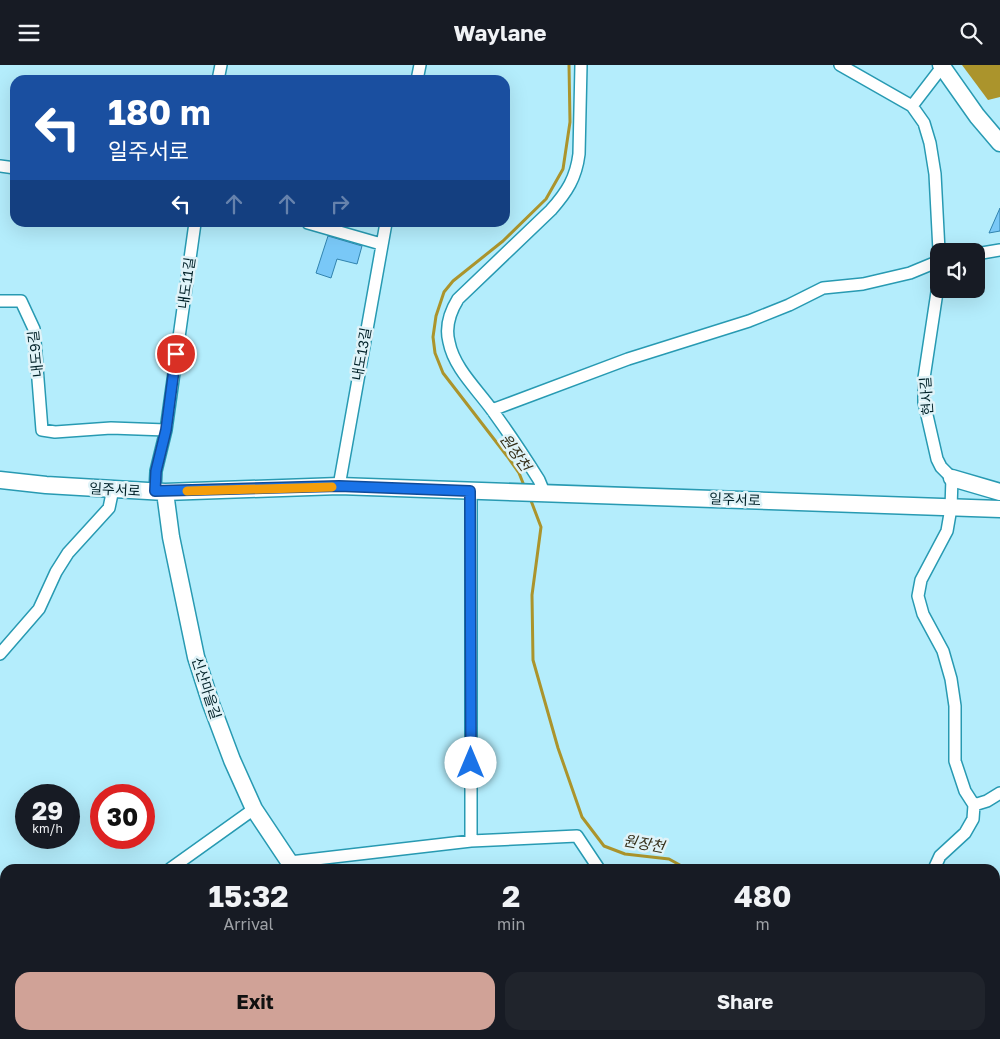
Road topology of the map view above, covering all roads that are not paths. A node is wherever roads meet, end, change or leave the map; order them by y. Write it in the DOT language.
graph roads {
  1 [pos="581,65"];
  2 [pos="840,65"];
  3 [pos="942,66"];
  4 [pos="912,106"];
  5 [pos="1000,143"];
  6 [pos="193,227"];
  7 [pos="322,227"];
  8 [pos="385,227"];
  9 [pos="939,243"];
  10 [pos="381,244"];
  11 [pos="1000,250"];
  12 [pos="985,252"];
  13 [pos="930,265"];
  14 [pos="936,298"];
  15 [pos="0,301"];
  16 [pos="492,410"];
  17 [pos="166,430"];
  18 [pos="952,478"];
  19 [pos="0,480"];
  20 [pos="339,486"];
  21 [pos="112,489"];
  22 [pos="160,491"];
  23 [pos="470,491"];
  24 [pos="533,492"];
  25 [pos="1000,492"];
  26 [pos="950,508"];
  27 [pos="1000,509"];
  28 [pos="0,654"];
  29 [pos="1000,793"];
  30 [pos="974,805"];
  31 [pos="254,809"];
  32 [pos="471,841"];
  33 [pos="177,864"];
  34 [pos="291,864"];
  35 [pos="299,864"];
  36 [pos="596,864"];
  37 [pos="936,864"];
  1 -- 16 [label="street"];
  2 -- 4 [label="street"];
  3 -- 4 [label="street"];
  3 -- 5 [label="main road"];
  4 -- 9 [label="street"];
  6 -- 17 [label="street, 내도11길"];
  7 -- 10 [label="street"];
  8 -- 10 [label="street, 내도13길"];
  10 -- 20 [label="street, 내도13길"];
  11 -- 12 [label="street"];
  13 -- 16 [label="street"];
  14 -- 18 [label="street, 현사길"];
  15 -- 17 [label="street, 내도9길"];
  16 -- 24 [label="street"];
  17 -- 22 [label="street, 내도11길"];
  18 -- 25 [label="main road"];
  18 -- 26 [label="street"];
  19 -- 21 [label="main road, 일주서로"];
  20 -- 22 [label="main road, 일주서로"];
  20 -- 23 [label="main road, 일주서로"];
  21 -- 22 [label="main road, 일주서로"];
  21 -- 28 [label="street"];
  22 -- 31 [label="main road, 신산마을길"];
  23 -- 24 [label="main road, 일주서로"];
  23 -- 32 [label="street"];
  24 -- 26 [label="main road, 일주서로"];
  26 -- 27 [label="main road, 일주서로"];
  26 -- 30 [label="street"];
  29 -- 30 [label="street"];
  30 -- 37 [label="street"];
  31 -- 33 [label="street"];
  31 -- 34 [label="main road, 신산마을길"];
  32 -- 35 [label="street"];
  32 -- 36 [label="street"];
}
